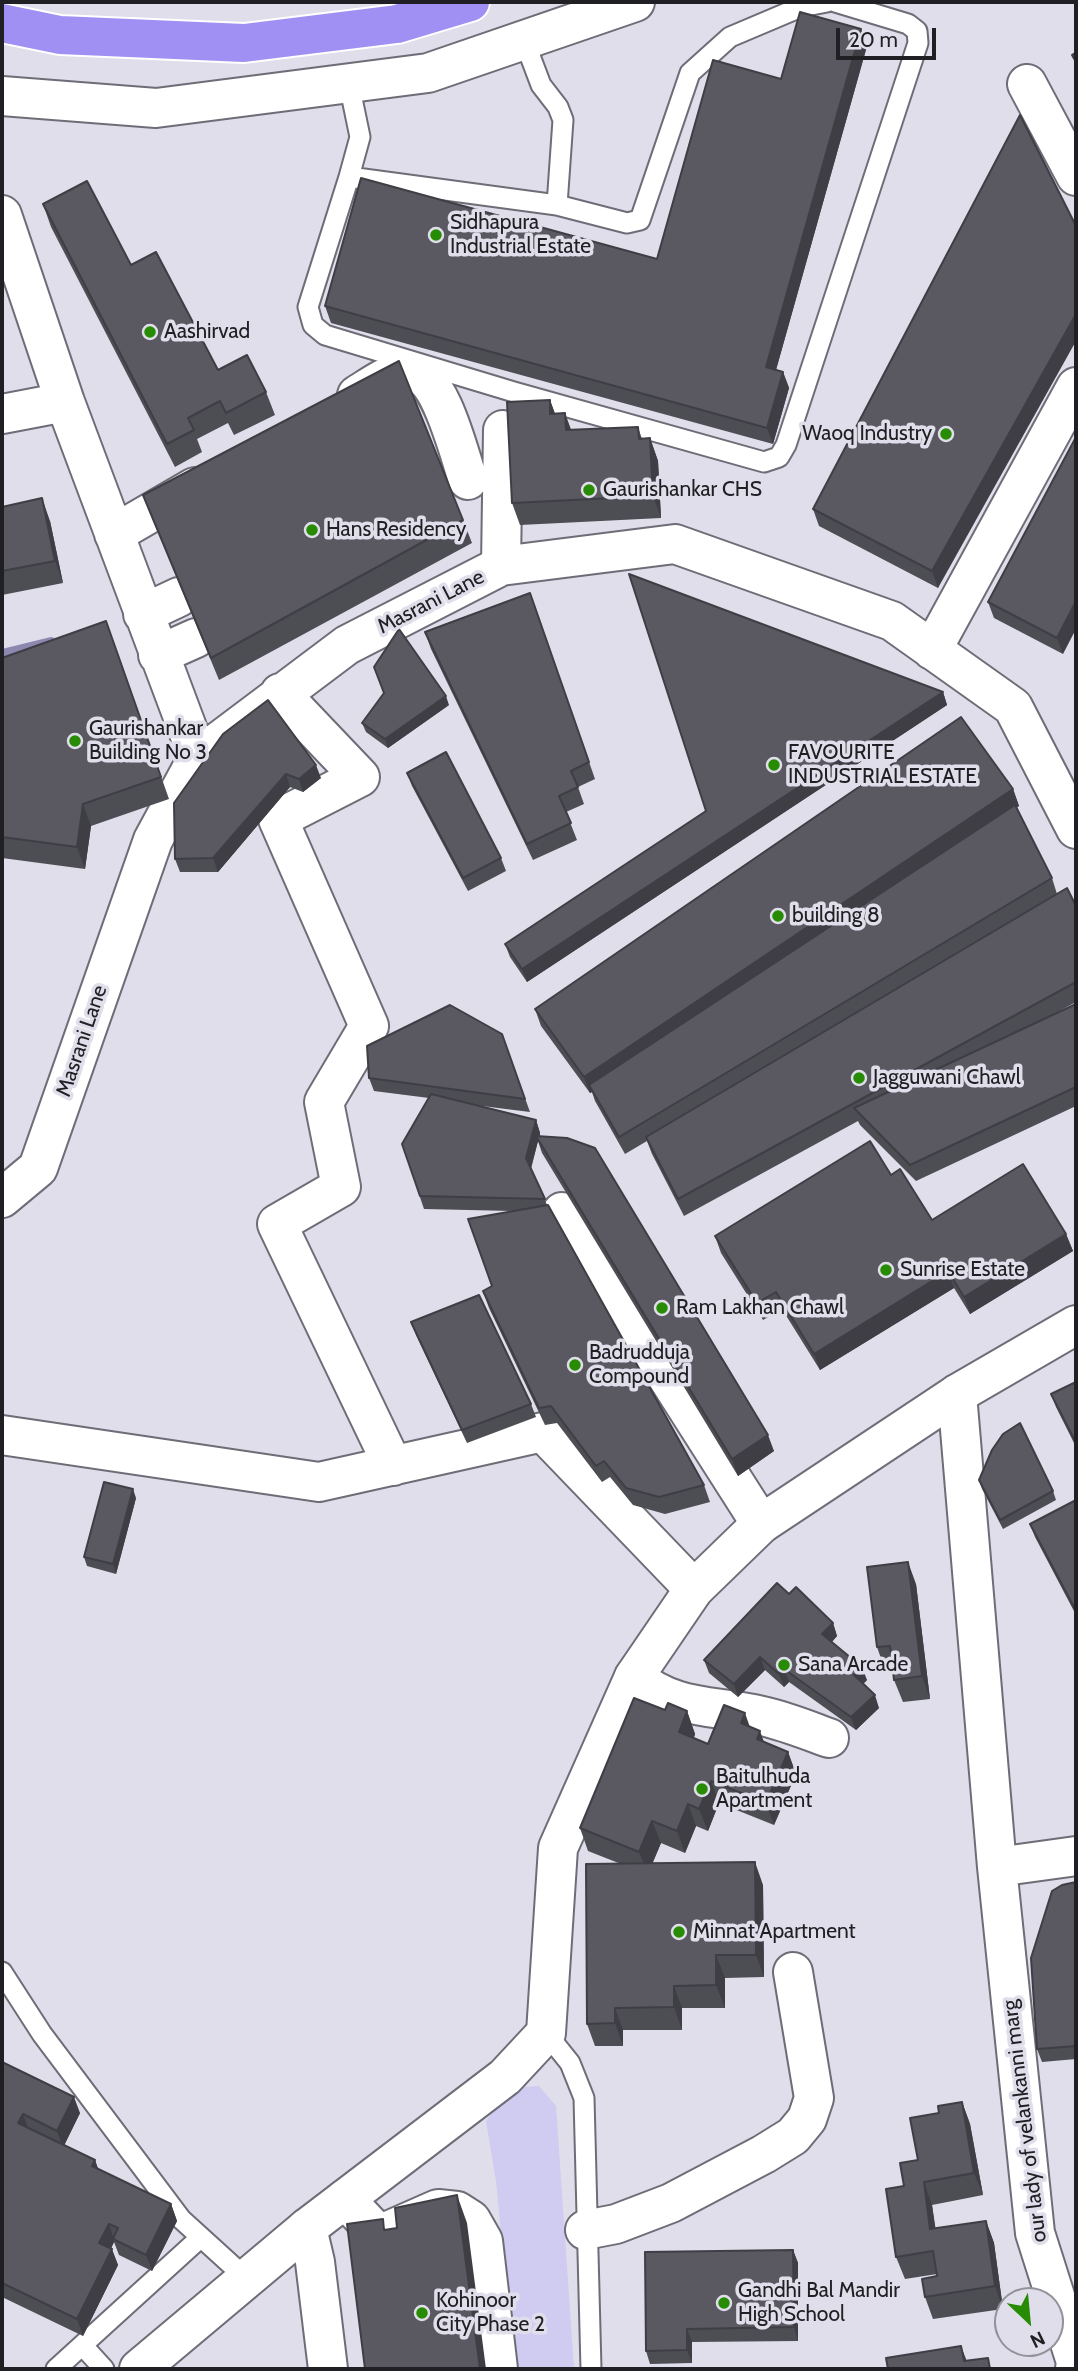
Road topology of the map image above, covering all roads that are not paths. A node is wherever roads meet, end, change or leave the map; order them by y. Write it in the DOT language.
graph roads {
  1 [pos="470,2"];
  2 [pos="635,2"];
  3 [pos="827,2"];
  4 [pos="835,2"];
  5 [pos="2,23"];
  6 [pos="524,40"];
  7 [pos="349,84"];
  8 [pos="1027,84"];
  9 [pos="2,96"];
  10 [pos="1076,176"];
  11 [pos="349,177"];
  12 [pos="557,205"];
  13 [pos="2,215"];
  14 [pos="1076,387"];
  15 [pos="514,392"];
  16 [pos="65,402"];
  17 [pos="332,409"];
  18 [pos="2,414"];
  19 [pos="503,444"];
  20 [pos="223,471"];
  21 [pos="155,535"];
  22 [pos="117,542"];
  23 [pos="500,566"];
  24 [pos="179,597"];
  25 [pos="143,614"];
  26 [pos="196,638"];
  27 [pos="932,650"];
  28 [pos="158,655"];
  29 [pos="280,694"];
  30 [pos="198,757"];
  31 [pos="1076,829"];
  32 [pos="2,1198"];
  33 [pos="562,1212"];
  34 [pos="1076,1325"];
  35 [pos="957,1394"];
  36 [pos="2,1435"];
  37 [pos="393,1466"];
  38 [pos="761,1524"];
  39 [pos="694,1589"];
  40 [pos="634,1677"];
  41 [pos="829,1738"];
  42 [pos="1076,1856"];
  43 [pos="997,1867"];
  44 [pos="2,1972"];
  45 [pos="793,1972"];
  46 [pos="546,2033"];
  47 [pos="345,2199"];
  48 [pos="307,2228"];
  49 [pos="585,2230"];
  50 [pos="200,2238"];
  51 [pos="247,2279"];
  52 [pos="83,2346"];
  53 [pos="56,2369"];
  54 [pos="104,2369"];
  55 [pos="139,2369"];
  56 [pos="328,2369"];
  57 [pos="498,2369"];
  58 [pos="591,2369"];
  59 [pos="1075,2369"];
  1 -- 5 [label="highway"];
  2 -- 6 [label="street"];
  3 -- 12 [label="lane"];
  4 -- 15 [label="lane"];
  6 -- 7 [label="street"];
  6 -- 12 [label="lane"];
  7 -- 9 [label="street"];
  7 -- 11 [label="lane"];
  8 -- 10 [label="street"];
  11 -- 12 [label="lane"];
  11 -- 15 [label="lane"];
  13 -- 16 [label="street"];
  14 -- 27 [label="street"];
  15 -- 19 [label="lane"];
  16 -- 18 [label="street"];
  16 -- 22 [label="street"];
  17 -- 19 [label="street"];
  19 -- 23 [label="street"];
  20 -- 22 [label="street"];
  21 -- 22 [label="street"];
  22 -- 25 [label="street"];
  23 -- 27 [label="street, Masrani Lane"];
  23 -- 29 [label="street, Masrani Lane"];
  24 -- 25 [label="street"];
  25 -- 28 [label="street"];
  26 -- 28 [label="street"];
  27 -- 31 [label="street, Masrani Lane"];
  28 -- 30 [label="street"];
  29 -- 30 [label="street, Masrani Lane"];
  29 -- 37 [label="street"];
  30 -- 32 [label="street, Masrani Lane"];
  33 -- 38 [label="street"];
  34 -- 35 [label="street"];
  35 -- 38 [label="street"];
  35 -- 43 [label="street, our lady of velankanni marg"];
  36 -- 37 [label="street"];
  37 -- 39 [label="street"];
  38 -- 39 [label="street"];
  39 -- 40 [label="street"];
  40 -- 41 [label="street"];
  40 -- 46 [label="street"];
  42 -- 43 [label="street"];
  43 -- 59 [label="street, our lady of velankanni marg"];
  44 -- 50 [label="lane"];
  45 -- 49 [label="street"];
  46 -- 47 [label="street"];
  46 -- 49 [label="lane"];
  47 -- 48 [label="street"];
  47 -- 57 [label="street"];
  48 -- 51 [label="street"];
  48 -- 56 [label="street"];
  49 -- 58 [label="lane"];
  50 -- 51 [label="lane"];
  50 -- 52 [label="lane"];
  51 -- 55 [label="street"];
  52 -- 53 [label="lane"];
  52 -- 54 [label="lane"];
}
